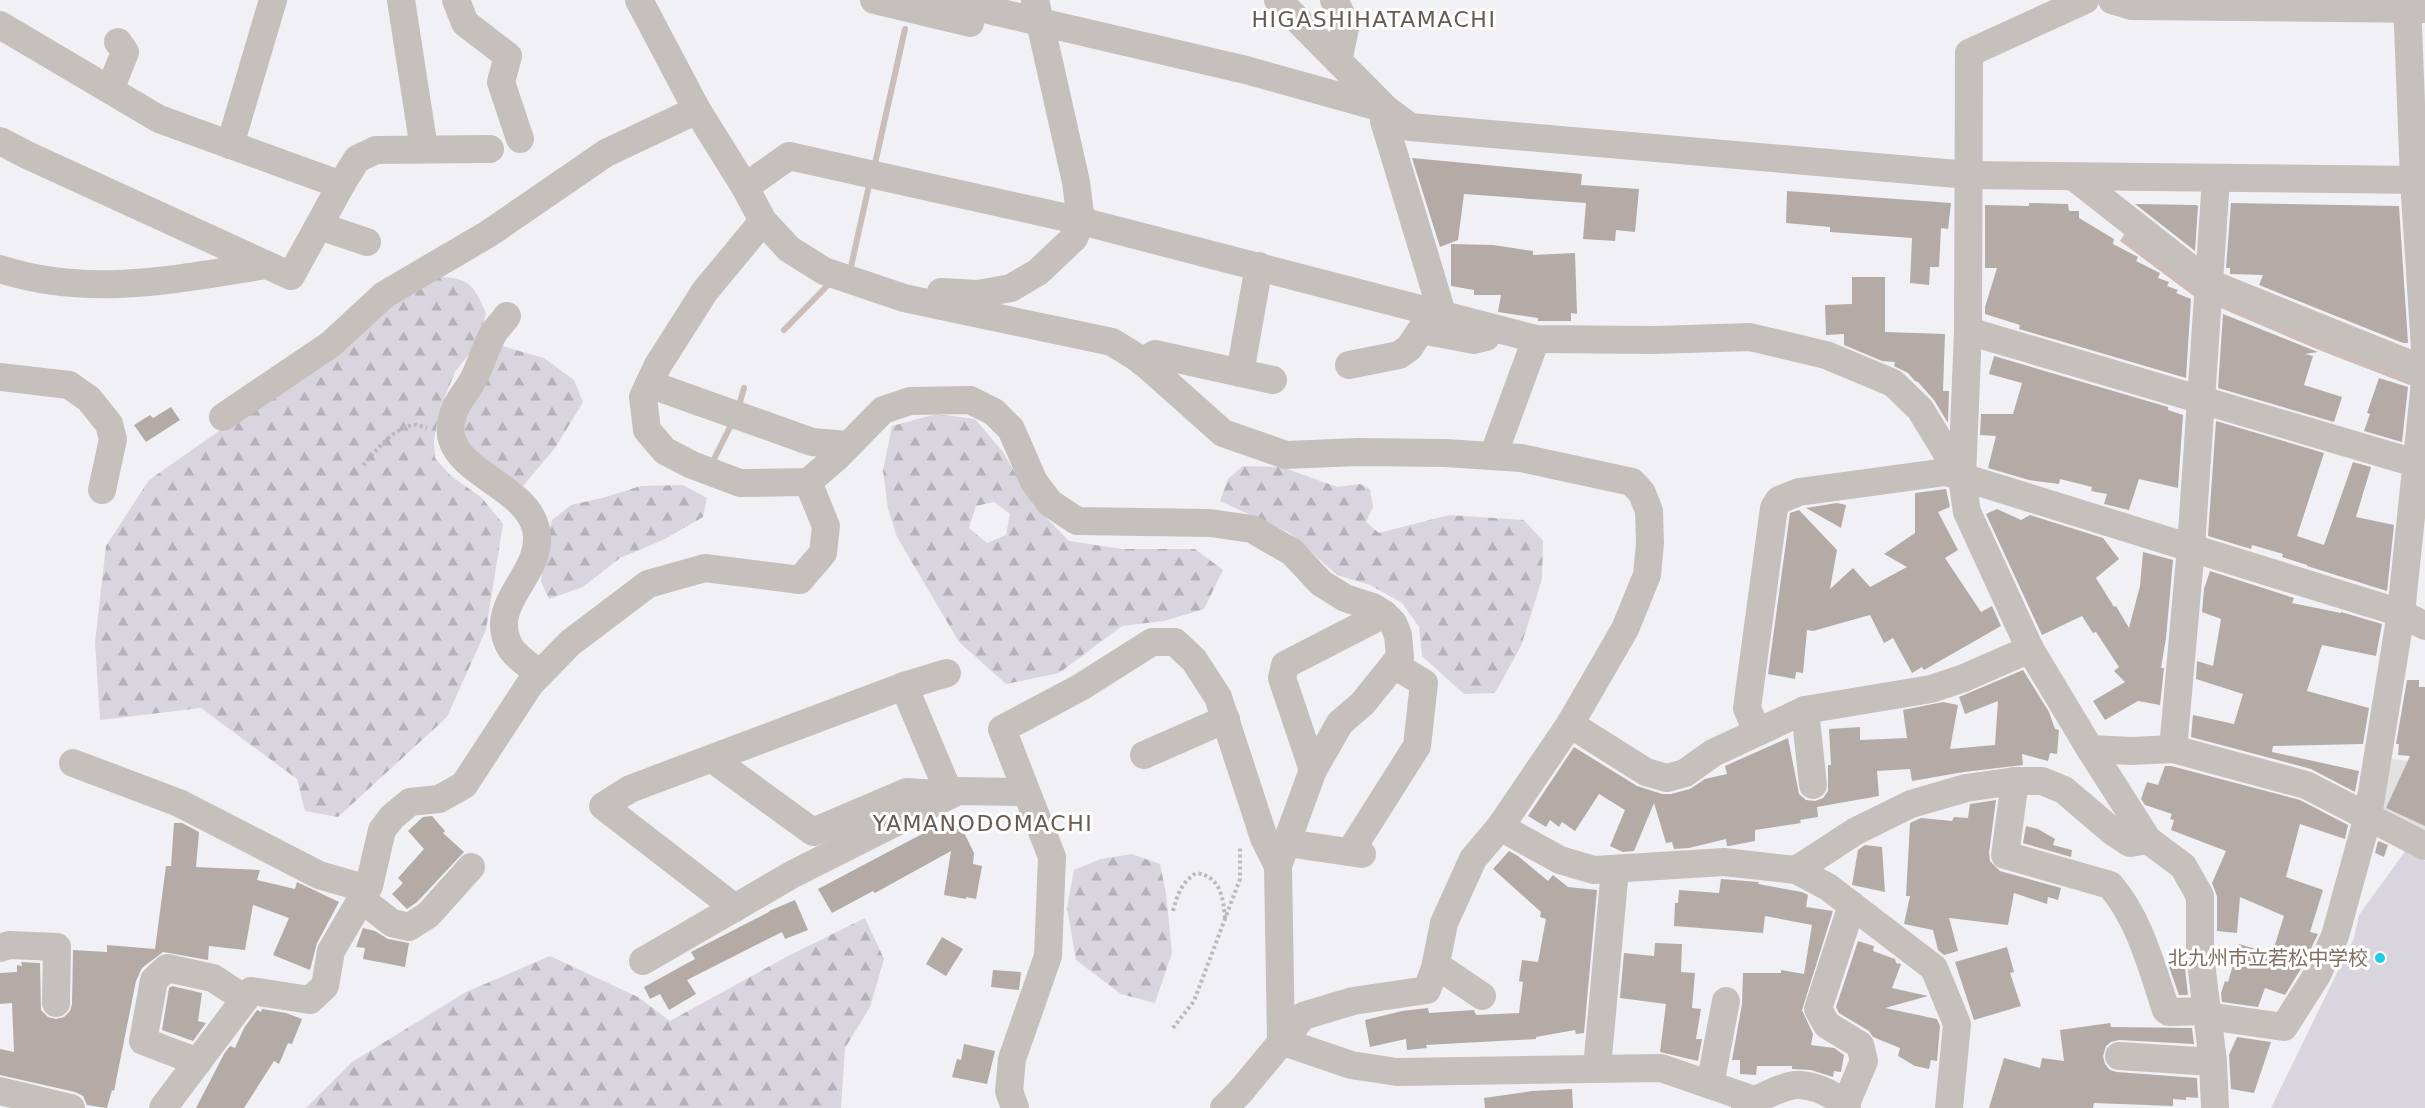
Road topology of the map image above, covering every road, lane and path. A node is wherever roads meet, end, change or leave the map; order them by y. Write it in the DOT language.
graph roads {
  1 [pos="273,0"];
  2 [pos="401,0"];
  3 [pos="456,0"];
  4 [pos="639,0"];
  5 [pos="874,0"];
  6 [pos="946,0"];
  7 [pos="1278,0"];
  8 [pos="1334,0"];
  9 [pos="2085,0"];
  10 [pos="2112,0"];
  11 [pos="2413,6"];
  12 [pos="1039,20"];
  13 [pos="0,25"];
  14 [pos="118,42"];
  15 [pos="1338,61"];
  16 [pos="110,90"];
  17 [pos="697,110"];
  18 [pos="1385,115"];
  19 [pos="520,139"];
  20 [pos="0,141"];
  21 [pos="230,145"];
  22 [pos="424,149"];
  23 [pos="490,149"];
  24 [pos="1969,175"];
  25 [pos="2074,177"];
  26 [pos="2216,179"];
  27 [pos="2420,180"];
  28 [pos="341,186"];
  29 [pos="745,187"];
  30 [pos="763,221"];
  31 [pos="1080,221"];
  32 [pos="319,226"];
  33 [pos="367,242"];
  34 [pos="267,265"];
  35 [pos="1259,266"];
  36 [pos="0,269"];
  37 [pos="2209,283"];
  38 [pos="904,298"];
  39 [pos="1442,313"];
  40 [pos="507,316"];
  41 [pos="1509,331"];
  42 [pos="1968,331"];
  43 [pos="1536,339"];
  44 [pos="2425,349"];
  45 [pos="1142,362"];
  46 [pos="1349,365"];
  47 [pos="2425,370"];
  48 [pos="1240,373"];
  49 [pos="0,377"];
  50 [pos="1273,380"];
  51 [pos="2425,382"];
  52 [pos="649,384"];
  53 [pos="2201,399"];
  54 [pos="223,417"];
  55 [pos="450,433"];
  56 [pos="848,445"];
  57 [pos="1492,456"];
  58 [pos="2415,462"];
  59 [pos="363,465"];
  60 [pos="1962,478"];
  61 [pos="808,482"];
  62 [pos="102,490"];
  63 [pos="2191,547"];
  64 [pos="2425,593"];
  65 [pos="1384,614"];
  66 [pos="2413,619"];
  67 [pos="2030,649"];
  68 [pos="1394,665"];
  69 [pos="947,673"];
  70 [pos="540,674"];
  71 [pos="904,686"];
  72 [pos="1805,710"];
  73 [pos="1226,719"];
  74 [pos="1570,724"];
  75 [pos="1756,732"];
  76 [pos="2090,749"];
  77 [pos="2173,749"];
  78 [pos="1144,755"];
  79 [pos="73,763"];
  80 [pos="718,764"];
  81 [pos="1313,770"];
  82 [pos="2015,781"];
  83 [pos="1813,785"];
  84 [pos="1026,792"];
  85 [pos="950,795"];
  86 [pos="1253,808"];
  87 [pos="2368,816"];
  88 [pos="1500,827"];
  89 [pos="2148,840"];
  90 [pos="2425,846"];
  91 [pos="1282,855"];
  92 [pos="471,867"];
  93 [pos="1615,870"];
  94 [pos="1796,870"];
  95 [pos="364,894"];
  96 [pos="1852,905"];
  97 [pos="735,908"];
  98 [pos="1173,911"];
  99 [pos="1225,920"];
  100 [pos="0,948"];
  101 [pos="643,961"];
  102 [pos="1436,965"];
  103 [pos="1482,996"];
  104 [pos="245,999"];
  105 [pos="1726,1001"];
  106 [pos="56,1003"];
  107 [pos="2207,1013"];
  108 [pos="1173,1028"];
  109 [pos="1281,1041"];
  110 [pos="2119,1056"];
  111 [pos="198,1062"];
  112 [pos="2213,1062"];
  113 [pos="1597,1068"];
  114 [pos="1710,1085"];
  115 [pos="0,1091"];
  116 [pos="1749,1104"];
  117 [pos="1846,1107"];
  118 [pos="71,1108"];
  119 [pos="163,1108"];
  120 [pos="1015,1108"];
  121 [pos="1224,1108"];
  122 [pos="1949,1108"];
  123 [pos="2215,1108"];
  1 -- 21 [label="street"];
  2 -- 22 [label="street"];
  3 -- 19 [label="street"];
  4 -- 17 [label="street"];
  5 -- 12 [label="street"];
  6 -- 12 [label="street"];
  7 -- 15 [label="street"];
  8 -- 15 [label="street"];
  9 -- 24 [label="street"];
  10 -- 11 [label="street"];
  11 -- 27 [label="street"];
  12 -- 18 [label="street"];
  12 -- 31 [label="street"];
  13 -- 16 [label="street"];
  14 -- 16 [label="street"];
  15 -- 18 [label="street"];
  16 -- 21 [label="street"];
  17 -- 29 [label="street"];
  17 -- 54 [label="street"];
  18 -- 24 [label="street"];
  18 -- 39 [label="street"];
  20 -- 34 [label="street"];
  21 -- 28 [label="street"];
  22 -- 23 [label="street"];
  22 -- 28 [label="street"];
  24 -- 25 [label="street"];
  24 -- 42 [label="street"];
  25 -- 26 [label="street"];
  25 -- 37 [label="street"];
  26 -- 27 [label="street"];
  26 -- 37 [label="street"];
  27 -- 44 [label="street"];
  28 -- 32 [label="street"];
  29 -- 30 [label="street"];
  29 -- 31 [label="street"];
  30 -- 38 [label="street"];
  30 -- 52 [label="street"];
  31 -- 35 [label="street"];
  31 -- 38 [label="street"];
  32 -- 33 [label="street"];
  32 -- 34 [label="street"];
  34 -- 36 [label="street"];
  35 -- 39 [label="street"];
  35 -- 48 [label="street"];
  37 -- 47 [label="street"];
  37 -- 53 [label="street"];
  38 -- 45 [label="street"];
  39 -- 41 [label="street"];
  40 -- 55 [label="street"];
  41 -- 43 [label="street"];
  41 -- 46 [label="street"];
  42 -- 53 [label="street"];
  42 -- 60 [label="street"];
  43 -- 57 [label="street"];
  43 -- 60 [label="street"];
  45 -- 48 [label="street"];
  45 -- 57 [label="street"];
  48 -- 50 [label="street"];
  49 -- 62 [label="street"];
  51 -- 58 [label="street"];
  52 -- 56 [label="street"];
  52 -- 61 [label="street"];
  53 -- 58 [label="street"];
  53 -- 63 [label="street"];
  55 -- 59 [label="path"];
  55 -- 70 [label="street"];
  56 -- 61 [label="street"];
  56 -- 65 [label="street"];
  57 -- 74 [label="street"];
  58 -- 66 [label="street"];
  60 -- 63 [label="street"];
  60 -- 67 [label="street"];
  60 -- 75 [label="street"];
  61 -- 70 [label="street"];
  63 -- 66 [label="street"];
  63 -- 77 [label="street"];
  64 -- 66 [label="street"];
  65 -- 68 [label="street"];
  65 -- 81 [label="street"];
  66 -- 87 [label="street"];
  67 -- 72 [label="street"];
  67 -- 76 [label="street"];
  68 -- 81 [label="street"];
  68 -- 91 [label="street"];
  69 -- 71 [label="street"];
  70 -- 95 [label="street"];
  71 -- 85 [label="street"];
  71 -- 97 [label="street"];
  72 -- 75 [label="street"];
  72 -- 83 [label="street"];
  73 -- 78 [label="street"];
  73 -- 84 [label="street"];
  73 -- 86 [label="street"];
  74 -- 75 [label="street"];
  74 -- 88 [label="street"];
  76 -- 77 [label="street"];
  76 -- 89 [label="street"];
  77 -- 87 [label="street"];
  79 -- 95 [label="street"];
  80 -- 85 [label="street"];
  81 -- 91 [label="street"];
  82 -- 89 [label="street"];
  82 -- 94 [label="street"];
  82 -- 107 [label="street"];
  84 -- 85 [label="street"];
  84 -- 120 [label="street"];
  85 -- 97 [label="street"];
  86 -- 91 [label="street"];
  86 -- 99 [label="path"];
  87 -- 90 [label="street"];
  87 -- 107 [label="street"];
  88 -- 93 [label="street"];
  88 -- 102 [label="street"];
  89 -- 107 [label="street"];
  91 -- 109 [label="street"];
  92 -- 95 [label="street"];
  93 -- 94 [label="street"];
  93 -- 113 [label="street"];
  94 -- 96 [label="street"];
  95 -- 104 [label="street"];
  96 -- 117 [label="street"];
  96 -- 122 [label="street"];
  97 -- 101 [label="street"];
  98 -- 99 [label="path"];
  99 -- 108 [label="path"];
  100 -- 106 [label="street"];
  102 -- 103 [label="street"];
  102 -- 109 [label="street"];
  104 -- 111 [label="street"];
  104 -- 111 [label="street"];
  105 -- 114 [label="street"];
  107 -- 112 [label="street"];
  109 -- 113 [label="street"];
  109 -- 121 [label="street"];
  110 -- 112 [label="street"];
  111 -- 119 [label="street"];
  112 -- 123 [label="street"];
  113 -- 114 [label="street"];
  114 -- 116 [label="street"];
  115 -- 118 [label="street"];
  116 -- 117 [label="street"];
}
